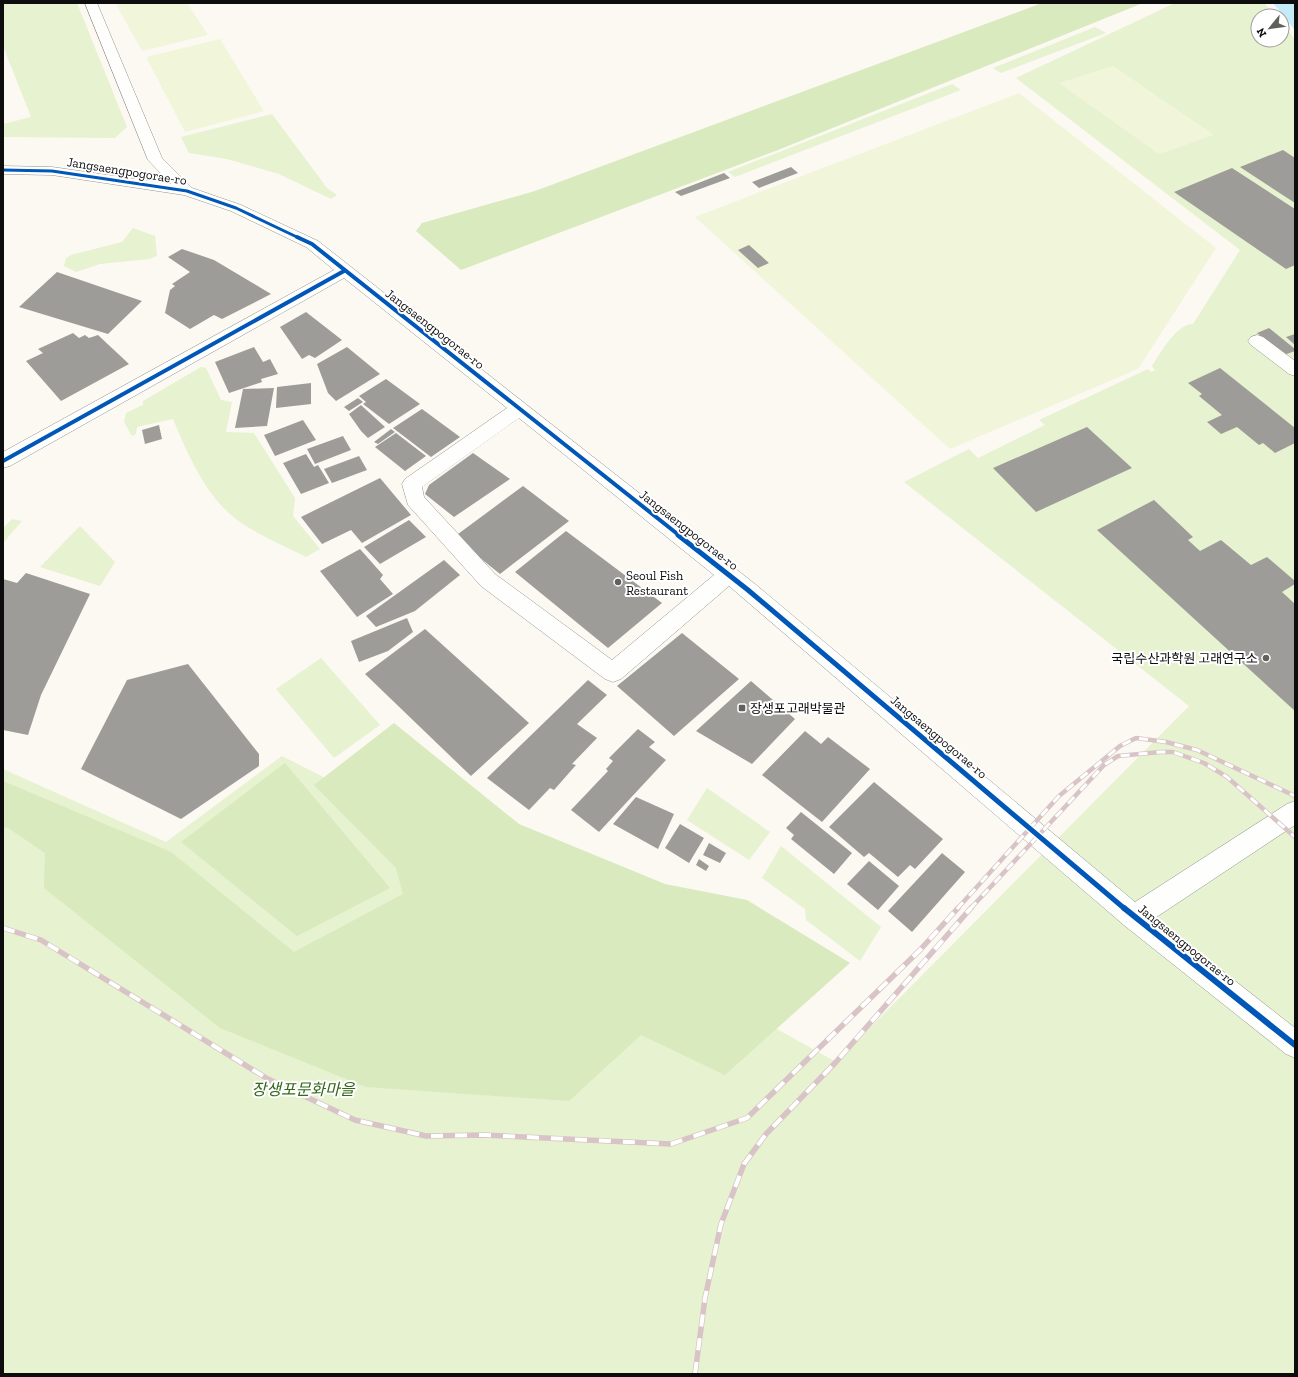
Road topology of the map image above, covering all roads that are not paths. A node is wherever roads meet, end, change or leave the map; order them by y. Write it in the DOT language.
graph roads {
  1 [pos="91,3"];
  2 [pos="3,170"];
  3 [pos="187,191"];
  4 [pos="344,271"];
  5 [pos="1257,341"];
  6 [pos="1295,370"];
  7 [pos="519,409"];
  8 [pos="3,461"];
  9 [pos="728,575"];
  10 [pos="1295,812"];
  11 [pos="1134,917"];
  12 [pos="1295,1045"];
  1 -- 3 [label="street"];
  2 -- 3 [label="street, Jangsaengpogorae-ro"];
  3 -- 4 [label="street, Jangsaengpogorae-ro"];
  4 -- 7 [label="street, Jangsaengpogorae-ro"];
  4 -- 8 [label="street"];
  5 -- 6 [label="street"];
  7 -- 9 [label="street, Jangsaengpogorae-ro"];
  7 -- 9 [label="street"];
  9 -- 11 [label="street, Jangsaengpogorae-ro"];
  10 -- 11 [label="street"];
  11 -- 12 [label="street, Jangsaengpogorae-ro"];
}
